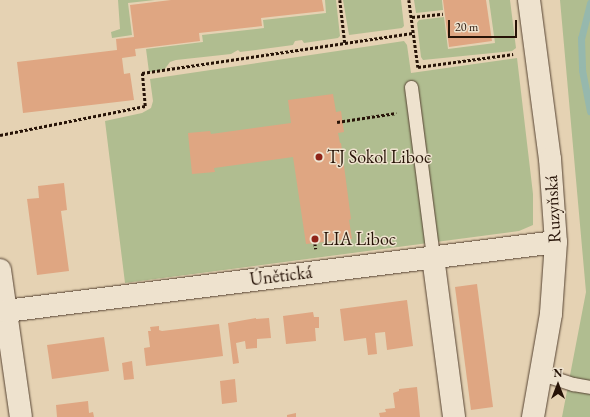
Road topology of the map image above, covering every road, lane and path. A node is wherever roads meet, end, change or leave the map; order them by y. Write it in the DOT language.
graph roads {
  1 [pos="340,0"];
  2 [pos="410,0"];
  3 [pos="529,0"];
  4 [pos="443,14"];
  5 [pos="412,17"];
  6 [pos="414,33"];
  7 [pos="345,43"];
  8 [pos="536,51"];
  9 [pos="411,87"];
  10 [pos="414,110"];
  11 [pos="337,122"];
  12 [pos="0,135"];
  13 [pos="556,242"];
  14 [pos="434,258"];
  15 [pos="0,270"];
  16 [pos="6,311"];
  17 [pos="542,374"];
  18 [pos="590,387"];
  19 [pos="21,417"];
  20 [pos="454,417"];
  21 [pos="533,417"];
  1 -- 7 [label="path"];
  2 -- 5 [label="path"];
  3 -- 8 [label="street, Ruzyňská"];
  4 -- 5 [label="path"];
  5 -- 6 [label="path"];
  6 -- 7 [label="path"];
  6 -- 8 [label="path"];
  7 -- 12 [label="path"];
  8 -- 13 [label="street, Ruzyňská"];
  9 -- 10 [label="lane"];
  10 -- 11 [label="path"];
  10 -- 14 [label="lane"];
  13 -- 14 [label="street, Únětická"];
  13 -- 17 [label="street, Ruzyňská"];
  14 -- 16 [label="street, Únětická"];
  14 -- 20 [label="street"];
  15 -- 16 [label="street"];
  16 -- 19 [label="street"];
  17 -- 18 [label="lane"];
  17 -- 21 [label="street, Ruzyňská"];
}
